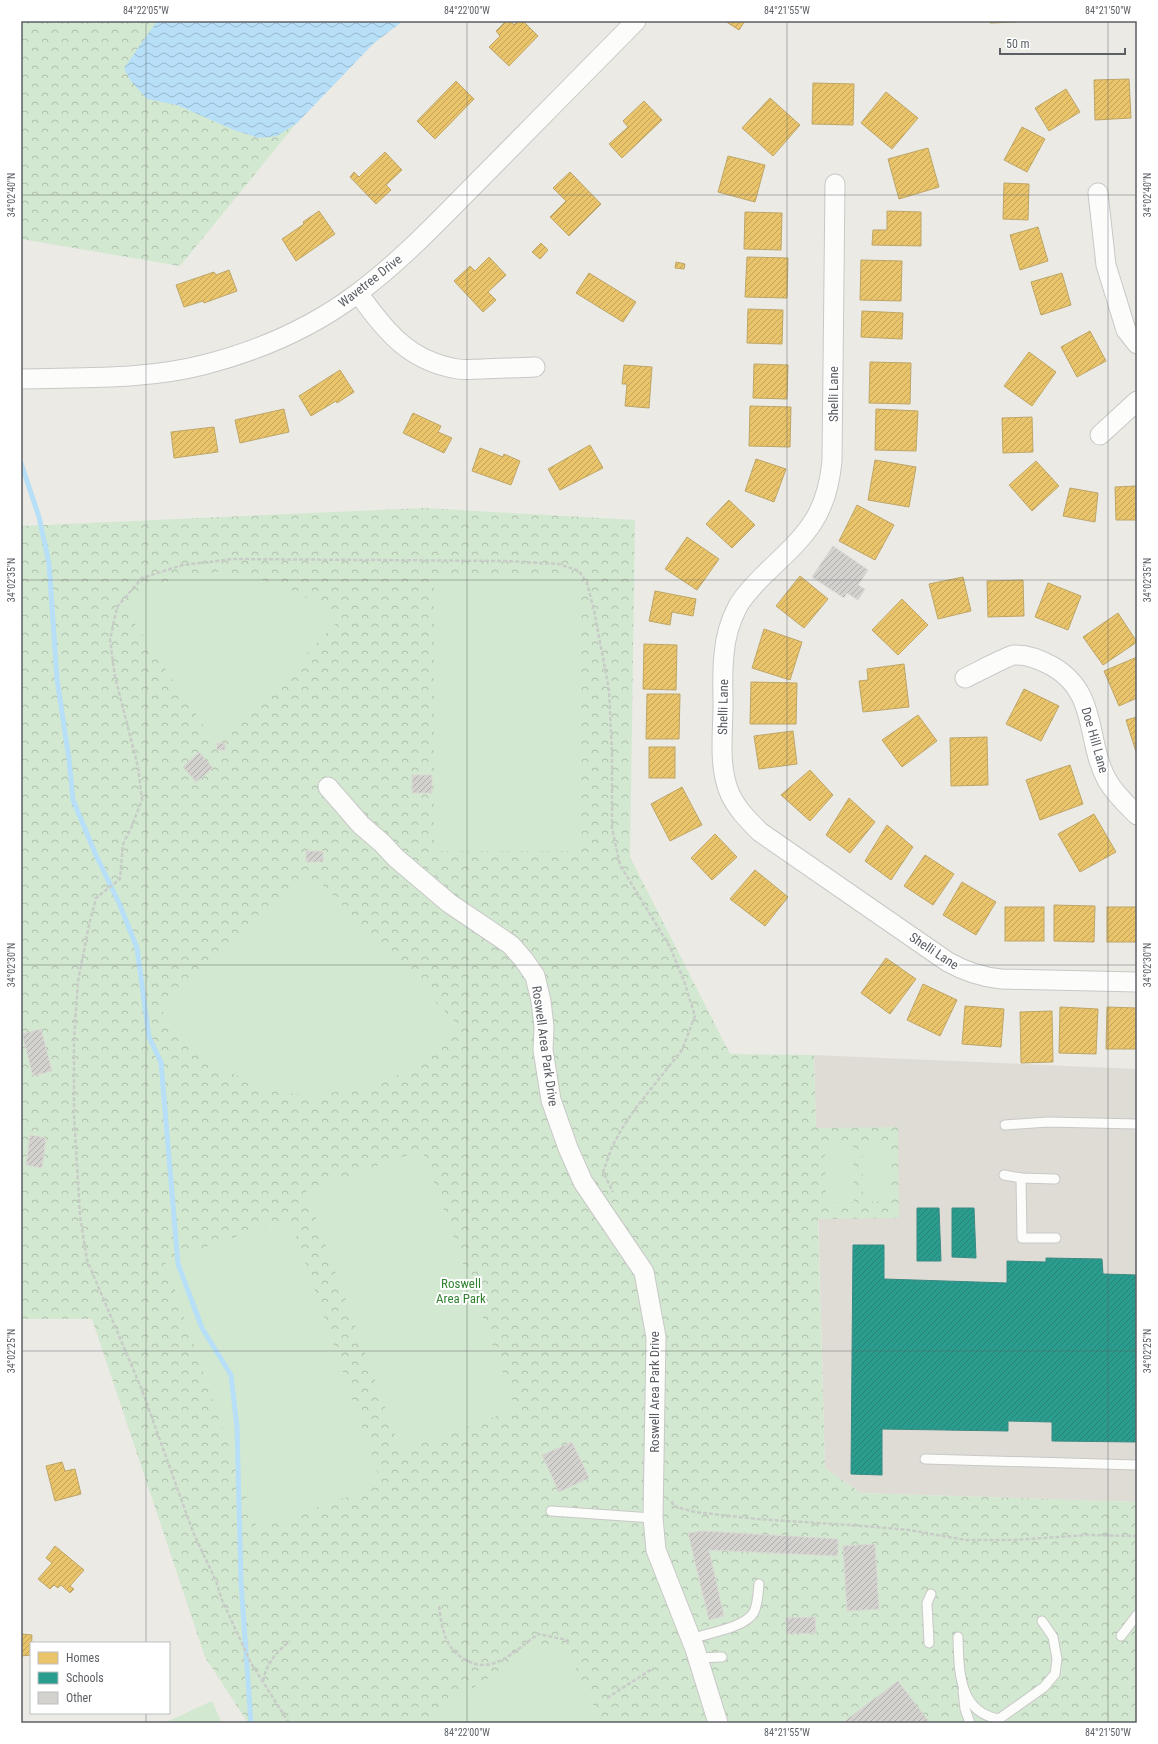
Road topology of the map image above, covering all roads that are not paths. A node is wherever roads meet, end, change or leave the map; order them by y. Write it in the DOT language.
graph roads {
  1 [pos="636,21"];
  2 [pos="835,184"];
  3 [pos="1098,193"];
  4 [pos="358,293"];
  5 [pos="1137,344"];
  6 [pos="535,367"];
  7 [pos="21,379"];
  8 [pos="1137,400"];
  9 [pos="1100,435"];
  10 [pos="964,678"];
  11 [pos="328,787"];
  12 [pos="1137,815"];
  13 [pos="1137,982"];
  14 [pos="1137,1124"];
  15 [pos="1005,1125"];
  16 [pos="1004,1175"];
  17 [pos="1021,1178"];
  18 [pos="1055,1179"];
  19 [pos="1056,1238"];
  20 [pos="925,1459"];
  21 [pos="1137,1465"];
  22 [pos="551,1511"];
  23 [pos="653,1518"];
  24 [pos="759,1584"];
  25 [pos="931,1594"];
  26 [pos="1137,1615"];
  27 [pos="1042,1620"];
  28 [pos="1121,1636"];
  29 [pos="958,1637"];
  30 [pos="691,1638"];
  31 [pos="929,1643"];
  32 [pos="722,1657"];
  33 [pos="697,1658"];
  34 [pos="963,1691"];
  35 [pos="1011,1712"];
  36 [pos="718,1723"];
  37 [pos="970,1723"];
  38 [pos="1006,1723"];
  1 -- 4 [label="street, Wavetree Drive"];
  2 -- 13 [label="street, Shelli Lane"];
  3 -- 5 [label="street"];
  4 -- 6 [label="street"];
  4 -- 7 [label="street, Wavetree Drive"];
  8 -- 9 [label="street"];
  10 -- 12 [label="street, Doe Hill Lane"];
  11 -- 23 [label="street, Roswell Area Park Drive"];
  14 -- 15 [label="lane"];
  16 -- 17 [label="lane"];
  17 -- 18 [label="lane"];
  17 -- 19 [label="lane"];
  20 -- 21 [label="lane"];
  22 -- 23 [label="lane"];
  23 -- 30 [label="street, Roswell Area Park Drive"];
  24 -- 30 [label="lane"];
  25 -- 31 [label="lane"];
  26 -- 28 [label="lane"];
  27 -- 35 [label="lane"];
  29 -- 34 [label="lane"];
  30 -- 33 [label="street, Roswell Area Park Drive"];
  32 -- 33 [label="lane"];
  33 -- 36 [label="street, Roswell Area Park Drive"];
  34 -- 35 [label="lane"];
  34 -- 37 [label="lane"];
  35 -- 38 [label="lane"];
}
